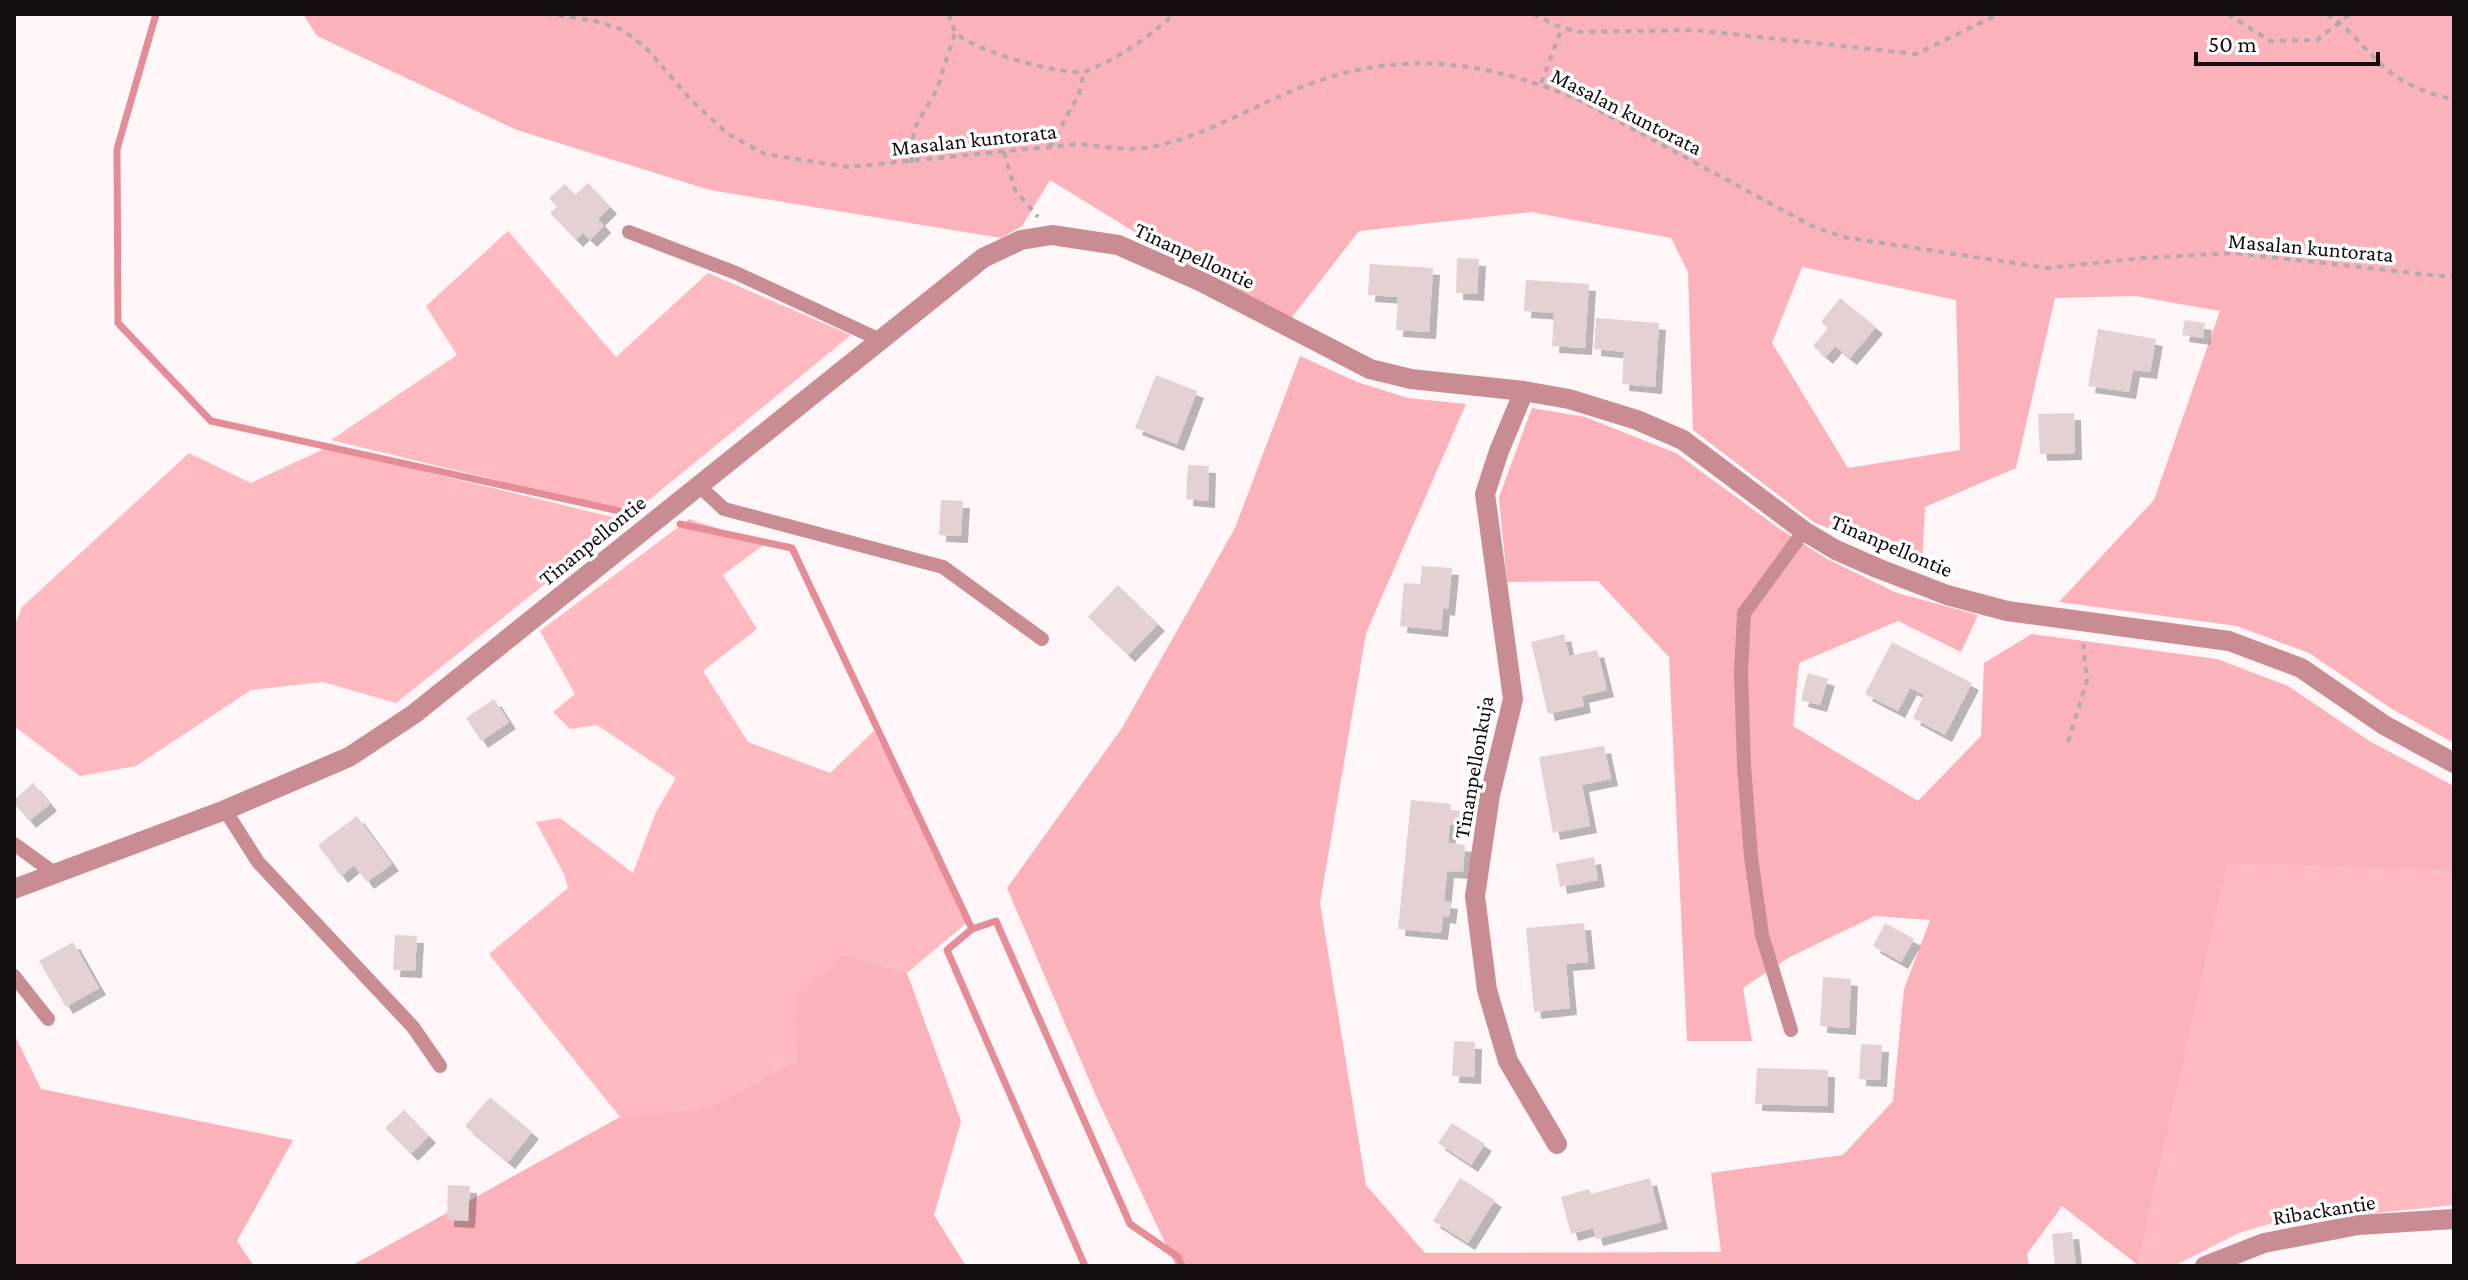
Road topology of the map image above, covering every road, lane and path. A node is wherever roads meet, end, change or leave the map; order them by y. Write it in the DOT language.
graph roads {
  1 [pos="546,14"];
  2 [pos="852,14"];
  3 [pos="864,14"];
  4 [pos="949,14"];
  5 [pos="1174,14"];
  6 [pos="1533,14"];
  7 [pos="1999,14"];
  8 [pos="2228,14"];
  9 [pos="2327,14"];
  10 [pos="2350,14"];
  11 [pos="2340,22"];
  12 [pos="1562,28"];
  13 [pos="955,33"];
  14 [pos="1084,72"];
  15 [pos="1541,83"];
  16 [pos="2454,99"];
  17 [pos="1050,147"];
  18 [pos="1003,151"];
  19 [pos="911,163"];
  20 [pos="629,232"];
  21 [pos="1052,235"];
  22 [pos="2454,275"];
  23 [pos="878,339"];
  24 [pos="1524,391"];
  25 [pos="698,485"];
  26 [pos="1804,531"];
  27 [pos="2081,621"];
  28 [pos="1042,639"];
  29 [pos="2068,742"];
  30 [pos="2454,763"];
  31 [pos="225,810"];
  32 [pos="14,844"];
  33 [pos="57,875"];
  34 [pos="14,889"];
  35 [pos="14,976"];
  36 [pos="48,1019"];
  37 [pos="1791,1030"];
  38 [pos="440,1066"];
  39 [pos="1557,1144"];
  40 [pos="2454,1219"];
  41 [pos="2205,1266"];
  1 -- 19 [label="path, Masalan kuntorata"];
  2 -- 3 [label="path"];
  4 -- 13 [label="path"];
  5 -- 14 [label="path"];
  6 -- 12 [label="path"];
  7 -- 12 [label="path"];
  8 -- 11 [label="path"];
  9 -- 11 [label="path"];
  10 -- 11 [label="path"];
  11 -- 16 [label="path"];
  12 -- 15 [label="path"];
  13 -- 14 [label="path"];
  13 -- 19 [label="path"];
  14 -- 17 [label="path"];
  15 -- 17 [label="path, Masalan kuntorata"];
  15 -- 22 [label="path, Masalan kuntorata"];
  17 -- 18 [label="path, Masalan kuntorata"];
  18 -- 19 [label="path, Masalan kuntorata"];
  18 -- 21 [label="path"];
  20 -- 23 [label="lane"];
  21 -- 23 [label="street, Tinanpellontie"];
  21 -- 24 [label="street, Tinanpellontie"];
  23 -- 25 [label="street, Tinanpellontie"];
  24 -- 26 [label="street, Tinanpellontie"];
  24 -- 39 [label="street, Tinanpellonkuja"];
  25 -- 28 [label="lane"];
  25 -- 31 [label="street, Tinanpellontie"];
  26 -- 27 [label="street, Tinanpellontie"];
  26 -- 37 [label="lane"];
  27 -- 29 [label="path"];
  27 -- 30 [label="street, Tinanpellontie"];
  31 -- 33 [label="street, Tinanpellontie"];
  31 -- 38 [label="lane"];
  32 -- 33 [label="lane"];
  33 -- 34 [label="street, Tinanpellontie"];
  35 -- 36 [label="lane"];
  40 -- 41 [label="street, Ribackantie"];
}
